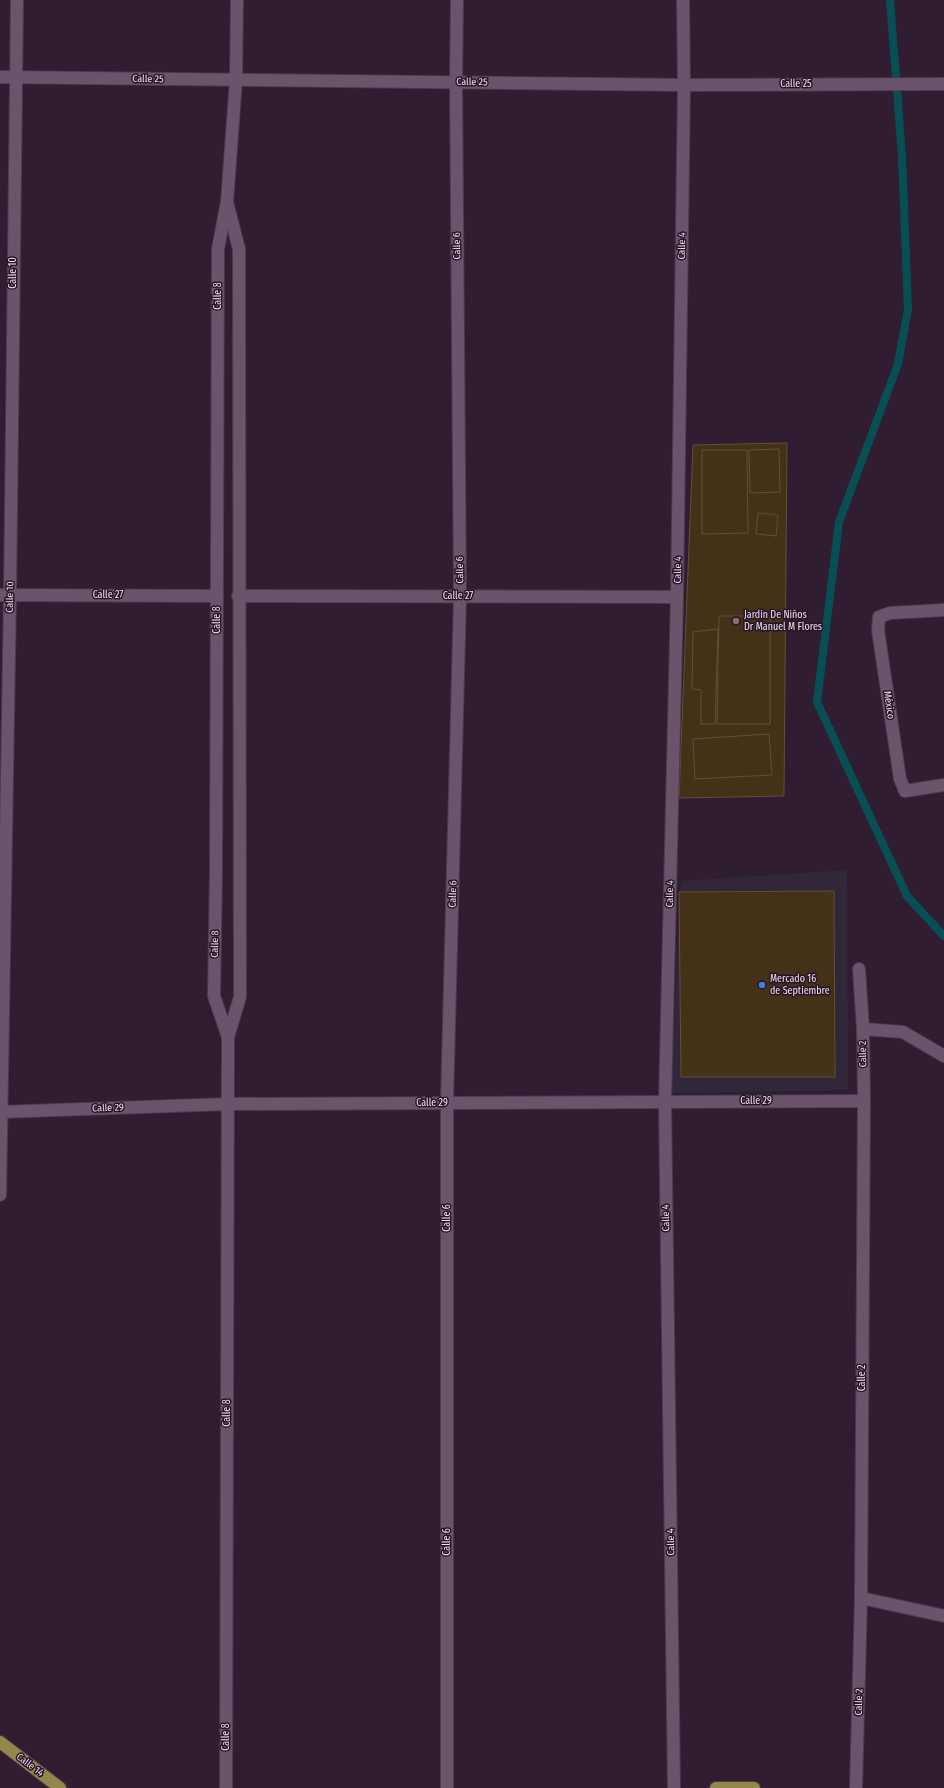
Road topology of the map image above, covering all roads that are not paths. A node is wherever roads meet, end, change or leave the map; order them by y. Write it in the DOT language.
graph roads {
  1 [pos="17,0"];
  2 [pos="237,0"];
  3 [pos="457,0"];
  4 [pos="683,0"];
  5 [pos="0,77"];
  6 [pos="15,77"];
  7 [pos="236,80"];
  8 [pos="456,82"];
  9 [pos="938,84"];
  10 [pos="684,85"];
  11 [pos="228,202"];
  12 [pos="5,595"];
  13 [pos="217,596"];
  14 [pos="238,596"];
  15 [pos="460,596"];
  16 [pos="677,597"];
  17 [pos="944,610"];
  18 [pos="944,785"];
  19 [pos="859,969"];
  20 [pos="863,1029"];
  21 [pos="228,1037"];
  22 [pos="944,1056"];
  23 [pos="864,1101"];
  24 [pos="447,1102"];
  25 [pos="665,1102"];
  26 [pos="228,1104"];
  27 [pos="0,1112"];
  28 [pos="0,1195"];
  29 [pos="861,1598"];
  30 [pos="944,1616"];
  31 [pos="0,1742"];
  32 [pos="60,1788"];
  33 [pos="226,1788"];
  34 [pos="447,1788"];
  35 [pos="674,1788"];
  36 [pos="716,1788"];
  37 [pos="754,1788"];
  38 [pos="856,1788"];
  1 -- 6 [label="street, Calle 10"];
  2 -- 7 [label="street, Calle 8"];
  3 -- 8 [label="street, Calle 6"];
  4 -- 10 [label="street, Calle 4"];
  5 -- 6 [label="street, Calle 25"];
  6 -- 7 [label="street, Calle 25"];
  6 -- 12 [label="street, Calle 10"];
  7 -- 8 [label="street, Calle 25"];
  7 -- 11 [label="street, Calle 8"];
  8 -- 10 [label="street, Calle 25"];
  8 -- 15 [label="street, Calle 6"];
  9 -- 10 [label="street, Calle 25"];
  10 -- 16 [label="street, Calle 4"];
  11 -- 13 [label="street, Calle 8"];
  11 -- 14 [label="street, Calle 8"];
  12 -- 13 [label="street, Calle 27"];
  12 -- 27 [label="street, Calle 10"];
  13 -- 21 [label="street, Calle 8"];
  14 -- 15 [label="street, Calle 27"];
  14 -- 21 [label="street, Calle 8"];
  15 -- 16 [label="street, Calle 27"];
  15 -- 24 [label="street, Calle 6"];
  16 -- 25 [label="street, Calle 4"];
  17 -- 18 [label="street, México"];
  19 -- 20 [label="street, Calle 2"];
  20 -- 22 [label="street"];
  20 -- 23 [label="street, Calle 2"];
  21 -- 26 [label="street, Calle 8"];
  23 -- 25 [label="street, Calle 29"];
  23 -- 29 [label="street, Calle 2"];
  24 -- 25 [label="street, Calle 29"];
  24 -- 26 [label="street, Calle 29"];
  24 -- 34 [label="street, Calle 6"];
  25 -- 35 [label="street, Calle 4"];
  26 -- 27 [label="street, Calle 29"];
  26 -- 33 [label="street, Calle 8"];
  27 -- 28 [label="street, Calle 10"];
  29 -- 30 [label="street"];
  29 -- 38 [label="street, Calle 2"];
  31 -- 32 [label="main road, Calle 14"];
  36 -- 37 [label="main road"];
}
